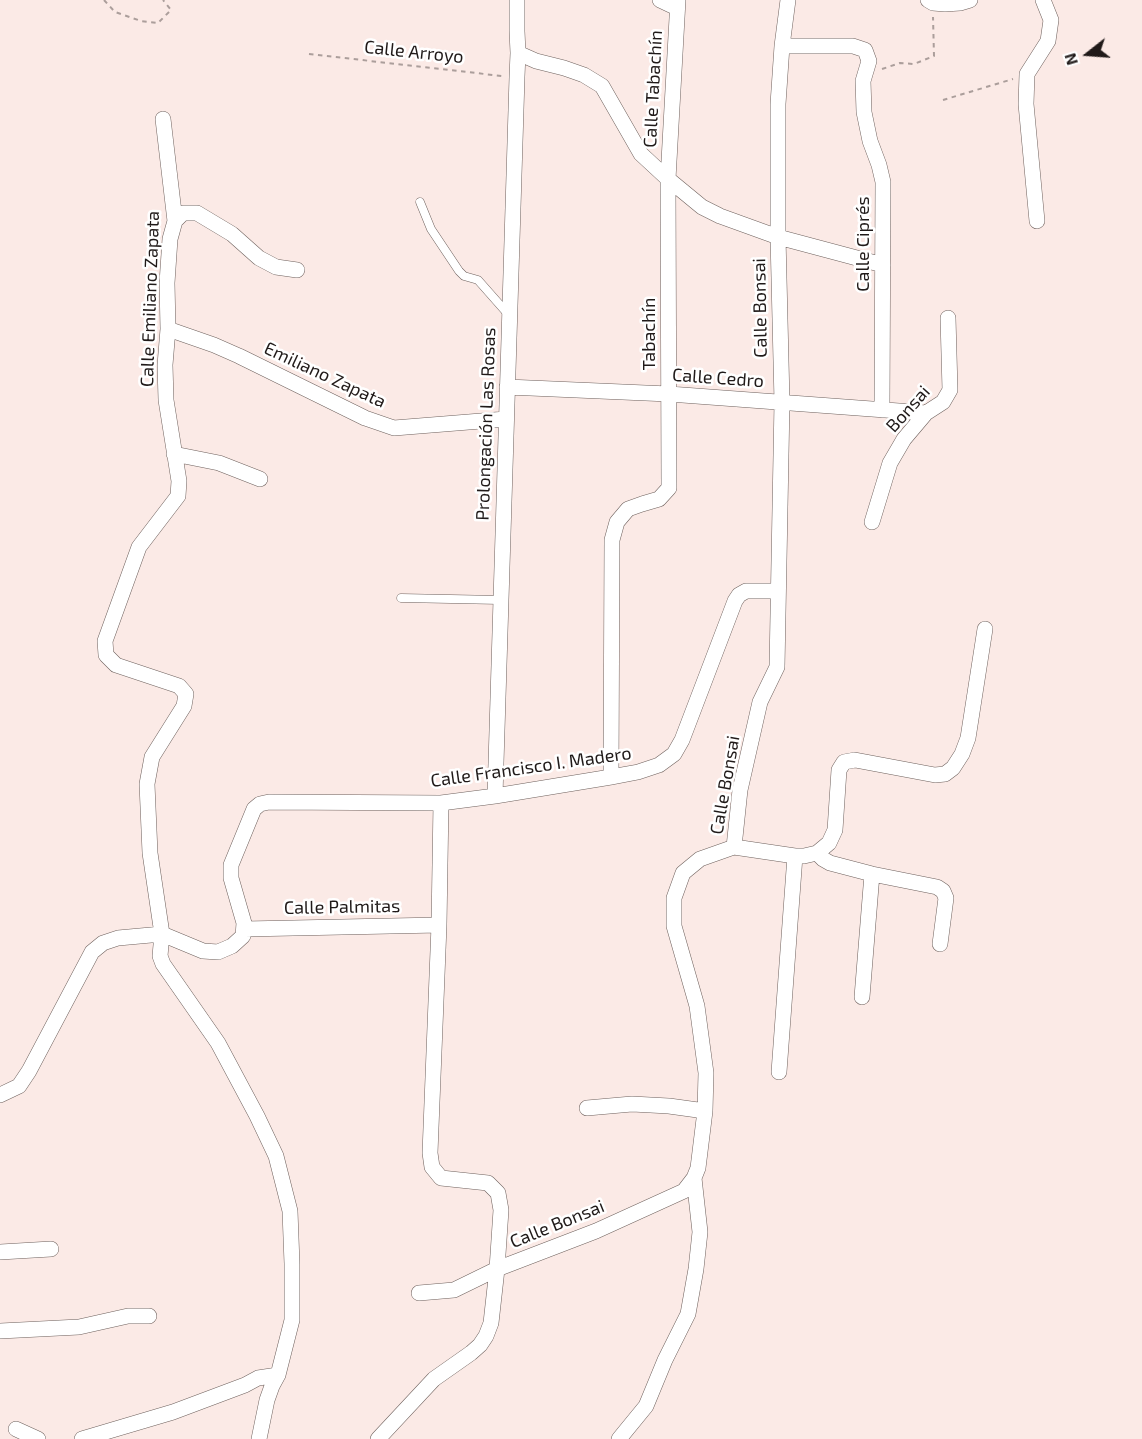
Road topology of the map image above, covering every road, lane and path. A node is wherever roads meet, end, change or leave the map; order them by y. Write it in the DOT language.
graph roads {
  1 [pos="104,0"];
  2 [pos="163,0"];
  3 [pos="517,0"];
  4 [pos="660,0"];
  5 [pos="788,0"];
  6 [pos="970,0"];
  7 [pos="1043,0"];
  8 [pos="930,1"];
  9 [pos="677,4"];
  10 [pos="782,46"];
  11 [pos="519,53"];
  12 [pos="309,54"];
  13 [pos="1028,74"];
  14 [pos="517,77"];
  15 [pos="863,81"];
  16 [pos="943,100"];
  17 [pos="163,119"];
  18 [pos="668,179"];
  19 [pos="420,202"];
  20 [pos="176,221"];
  21 [pos="1037,221"];
  22 [pos="778,237"];
  23 [pos="883,265"];
  24 [pos="297,270"];
  25 [pos="509,315"];
  26 [pos="948,318"];
  27 [pos="168,329"];
  28 [pos="507,387"];
  29 [pos="669,394"];
  30 [pos="782,402"];
  31 [pos="882,410"];
  32 [pos="926,413"];
  33 [pos="506,419"];
  34 [pos="174,454"];
  35 [pos="260,479"];
  36 [pos="872,522"];
  37 [pos="778,591"];
  38 [pos="401,598"];
  39 [pos="500,600"];
  40 [pos="985,629"];
  41 [pos="611,777"];
  42 [pos="495,796"];
  43 [pos="441,803"];
  44 [pos="734,847"];
  45 [pos="817,853"];
  46 [pos="795,856"];
  47 [pos="872,874"];
  48 [pos="439,925"];
  49 [pos="244,929"];
  50 [pos="162,934"];
  51 [pos="940,944"];
  52 [pos="862,997"];
  53 [pos="779,1072"];
  54 [pos="0,1095"];
  55 [pos="587,1108"];
  56 [pos="705,1111"];
  57 [pos="694,1178"];
  58 [pos="51,1249"];
  59 [pos="0,1252"];
  60 [pos="497,1269"];
  61 [pos="419,1293"];
  62 [pos="149,1316"];
  63 [pos="0,1331"];
  64 [pos="278,1376"];
  65 [pos="16,1429"];
  66 [pos="38,1439"];
  67 [pos="82,1439"];
  68 [pos="259,1439"];
  69 [pos="378,1439"];
  70 [pos="619,1439"];
  1 -- 2 [label="path"];
  3 -- 11 [label="street, Prolongación Las Rosas"];
  4 -- 9 [label="street"];
  5 -- 10 [label="street, Calle Bonsai"];
  6 -- 8 [label="street"];
  7 -- 13 [label="street"];
  8 -- 15 [label="path"];
  9 -- 18 [label="street, Calle Tabachín"];
  10 -- 15 [label="street, Calle Ciprés"];
  10 -- 22 [label="street, Calle Bonsai"];
  11 -- 14 [label="street, Prolongación Las Rosas"];
  11 -- 18 [label="street"];
  12 -- 14 [label="path, Calle Arroyo"];
  13 -- 16 [label="path"];
  13 -- 21 [label="street"];
  14 -- 25 [label="street, Prolongación Las Rosas"];
  15 -- 23 [label="street, Calle Ciprés"];
  17 -- 20 [label="street, Calle Emiliano Zapata"];
  18 -- 22 [label="street"];
  18 -- 29 [label="street, Tabachín"];
  19 -- 25 [label="lane"];
  20 -- 24 [label="street"];
  20 -- 27 [label="street, Calle Emiliano Zapata"];
  22 -- 23 [label="street"];
  22 -- 30 [label="street, Calle Bonsai"];
  23 -- 31 [label="street, Calle Ciprés"];
  25 -- 28 [label="street, Prolongación Las Rosas"];
  26 -- 32 [label="street, Bonsai"];
  27 -- 33 [label="street, Emiliano Zapata"];
  27 -- 34 [label="street, Calle Emiliano Zapata"];
  28 -- 29 [label="street, Calle Cedro"];
  28 -- 33 [label="street, Prolongación Las Rosas"];
  29 -- 30 [label="street, Calle Cedro"];
  29 -- 41 [label="street, Tabachín"];
  30 -- 31 [label="street, Calle Cedro"];
  30 -- 37 [label="street, Calle Bonsai"];
  31 -- 32 [label="street, Calle Cedro"];
  32 -- 36 [label="street, Bonsai"];
  33 -- 39 [label="street, Prolongación Las Rosas"];
  34 -- 35 [label="street"];
  34 -- 50 [label="street, Calle Emiliano Zapata"];
  37 -- 41 [label="street, Calle Francisco I. Madero"];
  37 -- 44 [label="street, Calle Bonsai"];
  38 -- 39 [label="lane"];
  39 -- 42 [label="street, Prolongación Las Rosas"];
  40 -- 45 [label="street"];
  41 -- 42 [label="street, Calle Francisco I. Madero"];
  42 -- 43 [label="street, Calle Francisco I. Madero"];
  43 -- 48 [label="street"];
  43 -- 49 [label="street, Calle Francisco I. Madero"];
  44 -- 46 [label="street"];
  44 -- 56 [label="street, Calle Bonsai"];
  45 -- 46 [label="street"];
  45 -- 47 [label="street"];
  46 -- 53 [label="street"];
  47 -- 51 [label="street"];
  47 -- 52 [label="street"];
  48 -- 49 [label="street, Calle Palmitas"];
  48 -- 60 [label="street"];
  49 -- 50 [label="street"];
  50 -- 54 [label="street"];
  50 -- 64 [label="street, Calle Emiliano Zapata"];
  55 -- 56 [label="street"];
  56 -- 57 [label="street, Calle Bonsai"];
  57 -- 60 [label="street, Calle Bonsai"];
  57 -- 70 [label="street"];
  58 -- 59 [label="street"];
  60 -- 61 [label="street"];
  60 -- 69 [label="street, Calle Bonsai"];
  62 -- 63 [label="street"];
  64 -- 67 [label="street"];
  64 -- 68 [label="street, Calle Emiliano Zapata"];
  65 -- 66 [label="street"];
}
